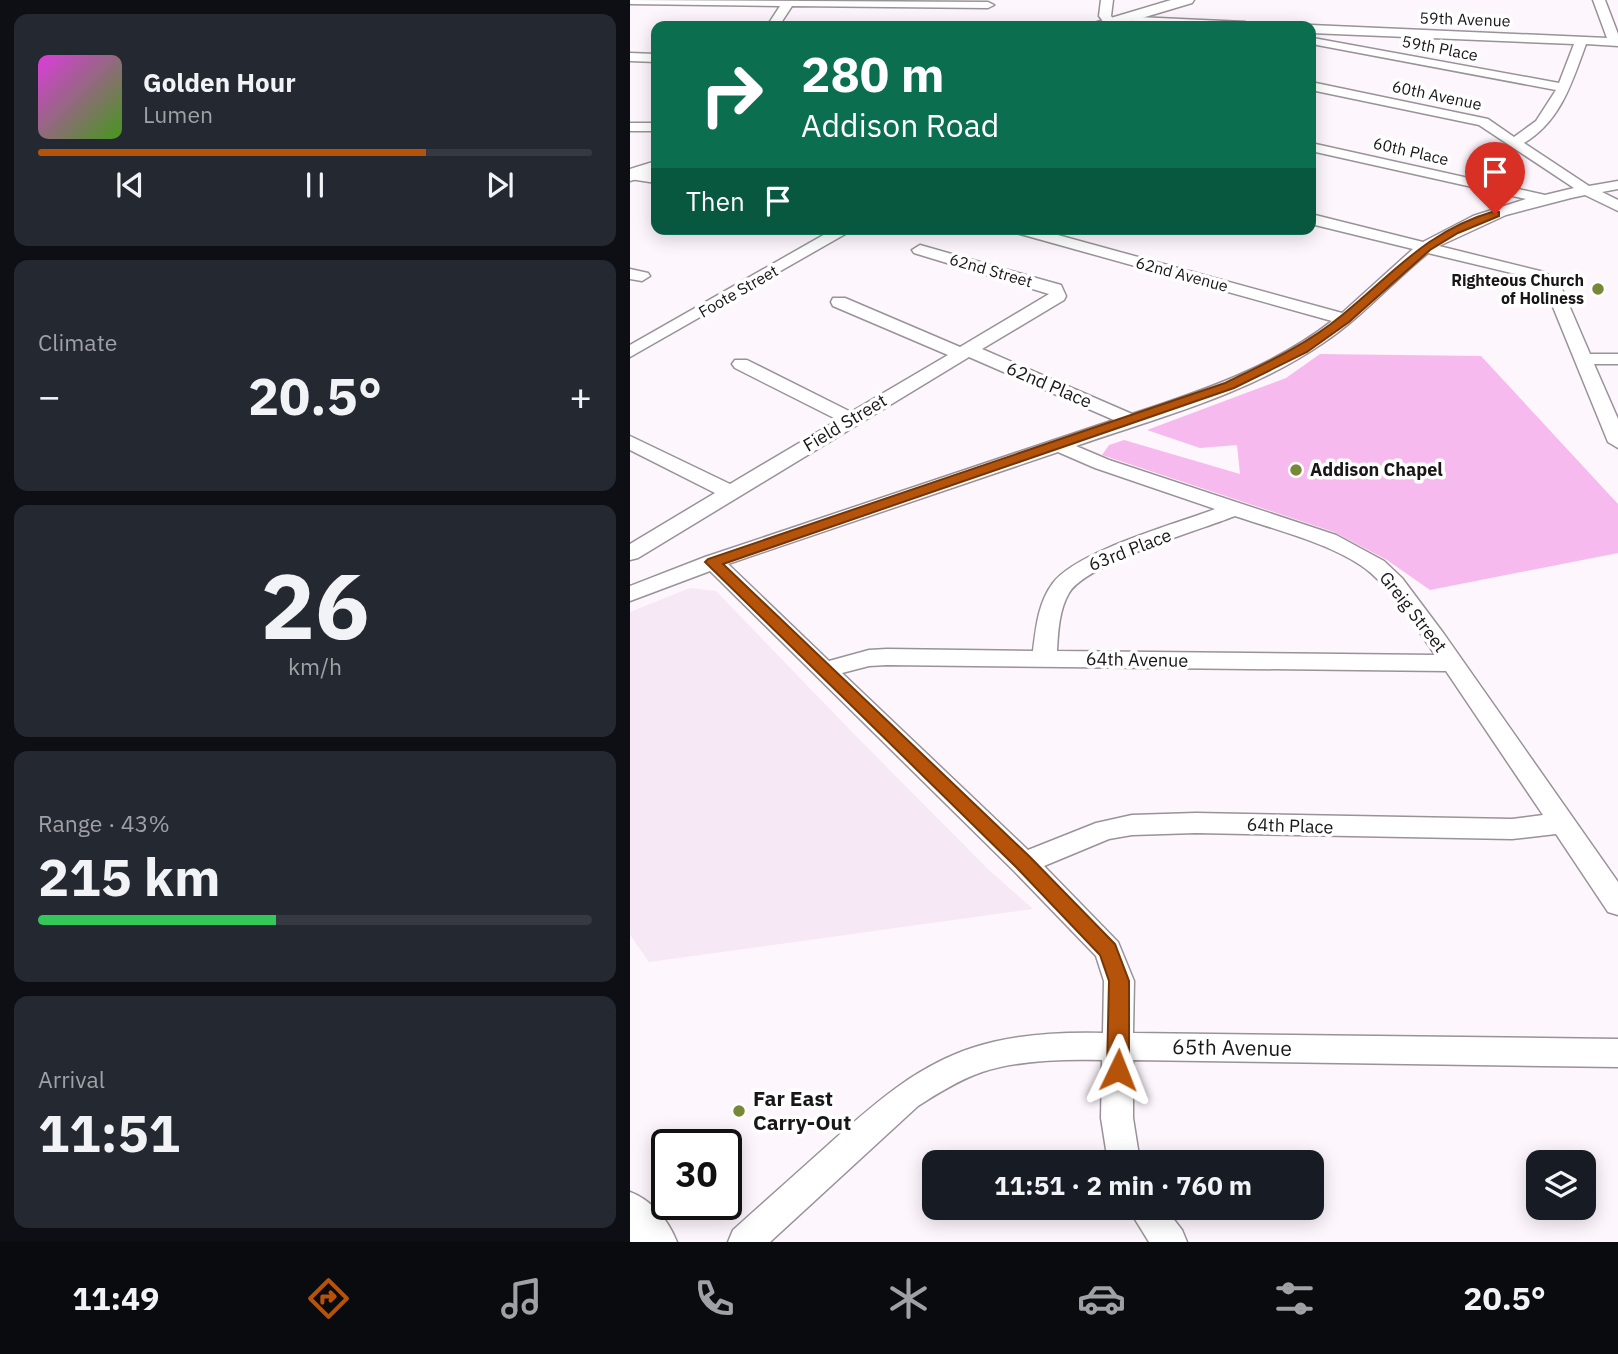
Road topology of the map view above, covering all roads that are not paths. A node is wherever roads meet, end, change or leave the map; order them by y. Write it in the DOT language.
graph roads {
  1 [pos="1107,0"];
  2 [pos="1203,0"];
  3 [pos="1598,0"];
  4 [pos="630,1"];
  5 [pos="790,1"];
  6 [pos="989,2"];
  7 [pos="1178,3"];
  8 [pos="1137,20"];
  9 [pos="776,21"];
  10 [pos="983,21"];
  11 [pos="1107,21"];
  12 [pos="1122,21"];
  13 [pos="1131,21"];
  14 [pos="1155,21"];
  15 [pos="1316,29"];
  16 [pos="1581,40"];
  17 [pos="1316,41"];
  18 [pos="1617,42"];
  19 [pos="630,57"];
  20 [pos="651,58"];
  21 [pos="1316,87"];
  22 [pos="1563,88"];
  23 [pos="630,127"];
  24 [pos="651,127"];
  25 [pos="1515,142"];
  26 [pos="1316,148"];
  27 [pos="651,169"];
  28 [pos="630,175"];
  29 [pos="651,178"];
  30 [pos="1618,185"];
  31 [pos="1586,190"];
  32 [pos="1545,200"];
  33 [pos="1618,206"];
  34 [pos="1316,220"];
  35 [pos="835,235"];
  36 [pos="1040,235"];
  37 [pos="1426,247"];
  38 [pos="920,250"];
  39 [pos="1059,293"];
  40 [pos="839,302"];
  41 [pos="1345,319"];
  42 [pos="630,352"];
  43 [pos="965,352"];
  44 [pos="1584,359"];
  45 [pos="1618,359"];
  46 [pos="741,364"];
  47 [pos="852,420"];
  48 [pos="1129,420"];
  49 [pos="630,442"];
  50 [pos="1618,442"];
  51 [pos="1058,445"];
  52 [pos="729,492"];
  53 [pos="1234,509"];
  54 [pos="630,553"];
  55 [pos="713,562"];
  56 [pos="630,594"];
  57 [pos="1044,659"];
  58 [pos="1452,663"];
  59 [pos="824,670"];
  60 [pos="1563,823"];
  61 [pos="1024,863"];
  62 [pos="1618,904"];
  63 [pos="1118,1046"];
  64 [pos="1618,1053"];
  65 [pos="1122,1150"];
  66 [pos="630,1213"];
  67 [pos="1154,1220"];
  68 [pos="655,1242"];
  69 [pos="746,1242"];
  70 [pos="1170,1242"];
  1 -- 11 [label="street"];
  2 -- 7 [label="main road"];
  3 -- 18 [label="street"];
  4 -- 5 [label="street"];
  5 -- 6 [label="street"];
  5 -- 9 [label="street"];
  6 -- 10 [label="street"];
  7 -- 8 [label="main road"];
  7 -- 12 [label="main road"];
  8 -- 13 [label="main road"];
  8 -- 14 [label="street"];
  15 -- 16 [label="street, 59th Avenue"];
  16 -- 18 [label="street, 59th Avenue"];
  16 -- 22 [label="street"];
  17 -- 22 [label="street, 59th Place"];
  19 -- 20 [label="street"];
  21 -- 25 [label="street, 60th Avenue"];
  22 -- 25 [label="street"];
  23 -- 24 [label="street"];
  25 -- 31 [label="street, 60th Avenue"];
  26 -- 32 [label="street, 60th Place"];
  27 -- 28 [label="main road"];
  28 -- 29 [label="street"];
  30 -- 31 [label="street"];
  31 -- 32 [label="street"];
  31 -- 33 [label="street, 60th Avenue"];
  32 -- 37 [label="street"];
  34 -- 37 [label="street"];
  35 -- 42 [label="street, Foote Street"];
  36 -- 41 [label="street, 62nd Avenue"];
  37 -- 41 [label="street"];
  37 -- 44 [label="street"];
  38 -- 39 [label="street, 62nd Street"];
  39 -- 43 [label="street, Field Street"];
  40 -- 43 [label="street, 62nd Place"];
  41 -- 48 [label="street"];
  43 -- 47 [label="street, Field Street"];
  43 -- 48 [label="street, 62nd Place"];
  44 -- 45 [label="street"];
  44 -- 50 [label="street"];
  46 -- 47 [label="street"];
  47 -- 52 [label="street, Field Street"];
  48 -- 51 [label="street"];
  49 -- 52 [label="street"];
  51 -- 53 [label="street, Greig Street"];
  51 -- 55 [label="street"];
  52 -- 54 [label="street, Field Street"];
  53 -- 57 [label="street, 63rd Place"];
  53 -- 58 [label="street, Greig Street"];
  55 -- 56 [label="street"];
  55 -- 59 [label="street"];
  57 -- 58 [label="street, 64th Avenue"];
  57 -- 59 [label="street, 64th Avenue"];
  58 -- 60 [label="street, Greig Street"];
  59 -- 61 [label="street"];
  60 -- 61 [label="street, 64th Place"];
  60 -- 62 [label="street, Greig Street"];
  61 -- 63 [label="street"];
  63 -- 64 [label="street, 65th Avenue"];
  63 -- 65 [label="street"];
  63 -- 69 [label="street, 65th Avenue"];
  66 -- 68 [label="main road"];
  67 -- 70 [label="street"];
}
